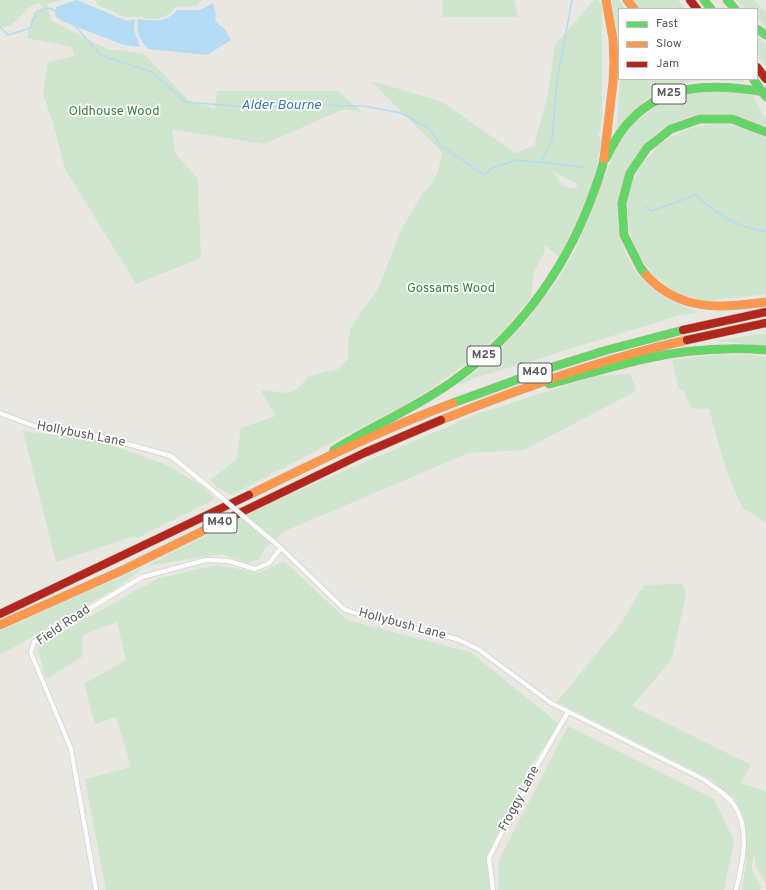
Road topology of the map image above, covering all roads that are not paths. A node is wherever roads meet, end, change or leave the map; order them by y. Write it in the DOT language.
graph roads {
  1 [pos="606,0"];
  2 [pos="627,0"];
  3 [pos="690,0"];
  4 [pos="704,0"];
  5 [pos="727,0"];
  6 [pos="633,8"];
  7 [pos="696,8"];
  8 [pos="710,8"];
  9 [pos="735,8"];
  10 [pos="758,68"];
  11 [pos="766,78"];
  12 [pos="754,80"];
  13 [pos="766,92"];
  14 [pos="766,97"];
  15 [pos="766,132"];
  16 [pos="603,164"];
  17 [pos="766,302"];
  18 [pos="766,312"];
  19 [pos="766,323"];
  20 [pos="766,350"];
  21 [pos="522,389"];
  22 [pos="0,413"];
  23 [pos="313,464"];
  24 [pos="281,548"];
  25 [pos="0,614"];
  26 [pos="0,626"];
  27 [pos="568,712"];
  28 [pos="96,890"];
  29 [pos="493,890"];
  30 [pos="736,890"];
  1 -- 16 [label="highway, M25"];
  2 -- 6 [label="highway"];
  3 -- 7 [label="highway"];
  4 -- 8 [label="highway"];
  5 -- 9 [label="highway"];
  10 -- 11 [label="highway, bridge"];
  12 -- 14 [label="highway, bridge"];
  13 -- 16 [label="highway, M25"];
  15 -- 17 [label="highway"];
  16 -- 23 [label="highway, M25"];
  18 -- 23 [label="highway, M40"];
  19 -- 21 [label="highway, M40"];
  20 -- 21 [label="highway, M40"];
  21 -- 26 [label="highway, M40"];
  22 -- 24 [label="street, Hollybush Lane, bridge"];
  23 -- 25 [label="highway, M40"];
  24 -- 27 [label="street, Hollybush Lane"];
  24 -- 28 [label="street, Field Road"];
  27 -- 29 [label="street, Froggy Lane"];
  27 -- 30 [label="street, Hollybush Lane"];
}
